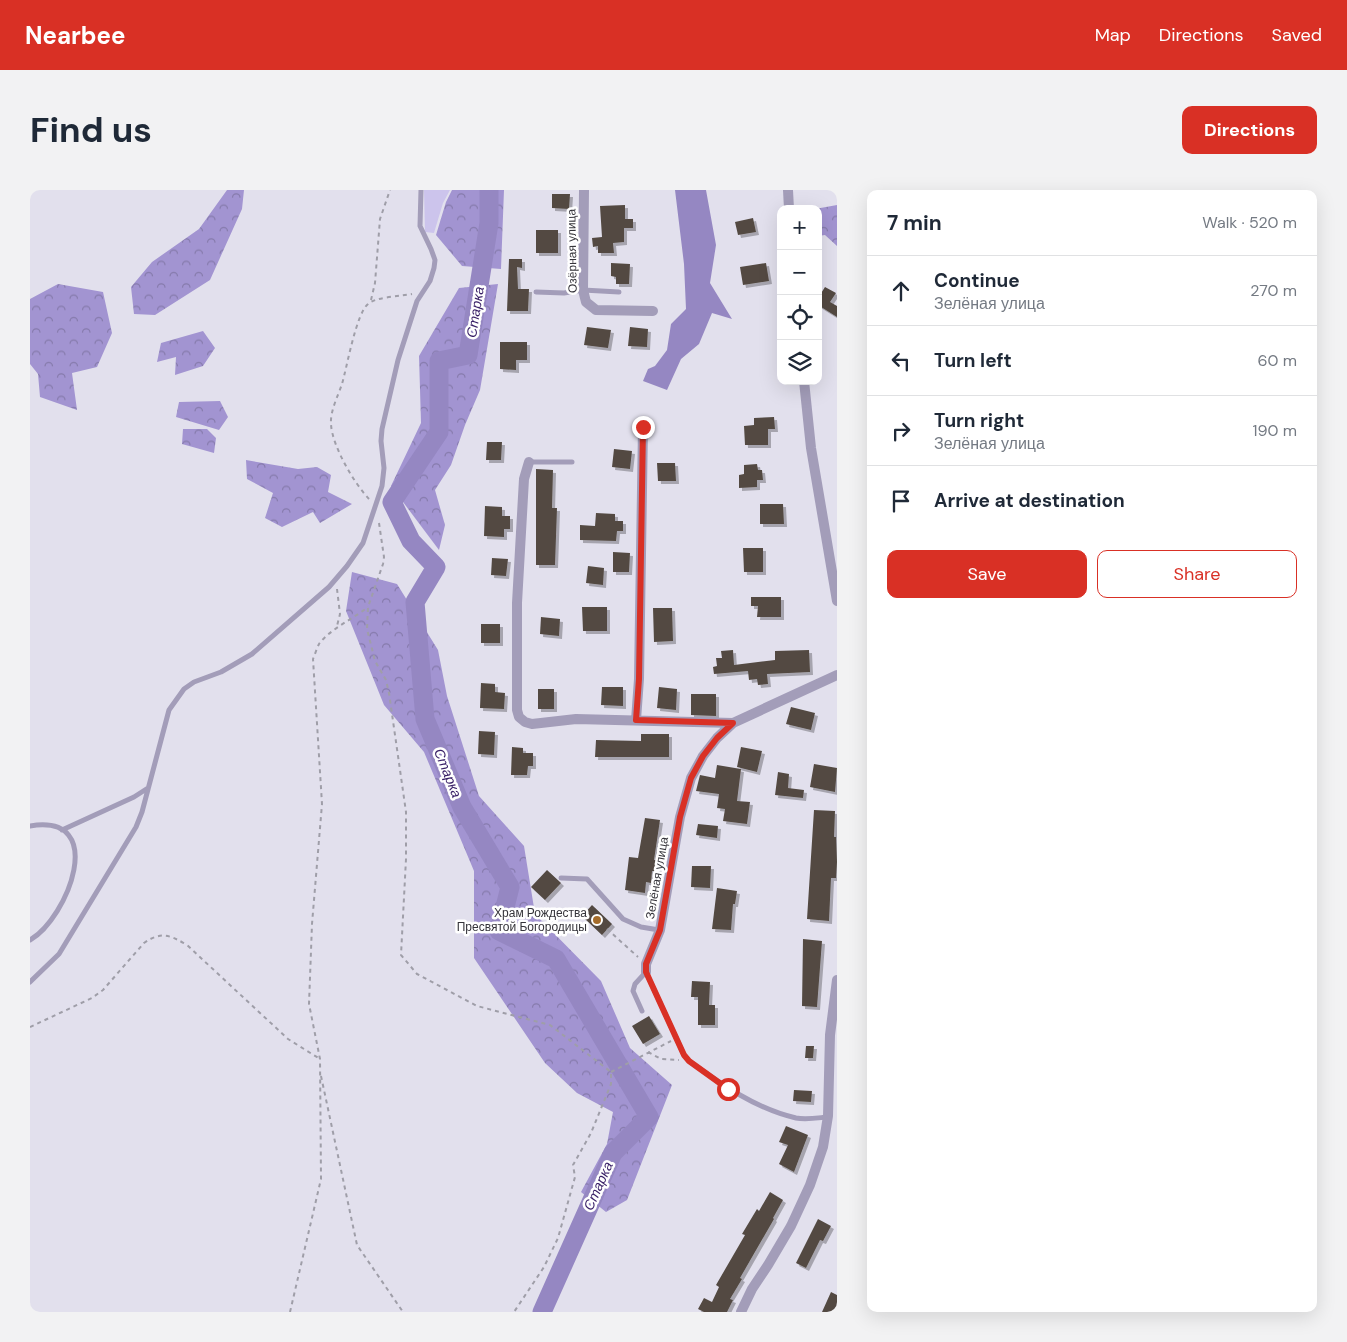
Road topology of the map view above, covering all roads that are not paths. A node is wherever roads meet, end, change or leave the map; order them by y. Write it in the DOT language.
graph roads {
  1 [pos="421,190"];
  2 [pos="584,190"];
  3 [pos="788,190"];
  4 [pos="789,205"];
  5 [pos="583,290"];
  6 [pos="536,292"];
  7 [pos="619,292"];
  8 [pos="653,311"];
  9 [pos="804,385"];
  10 [pos="643,427"];
  11 [pos="529,462"];
  12 [pos="572,462"];
  13 [pos="837,601"];
  14 [pos="837,675"];
  15 [pos="636,720"];
  16 [pos="733,723"];
  17 [pos="148,788"];
  18 [pos="30,826"];
  19 [pos="62,830"];
  20 [pos="561,878"];
  21 [pos="660,930"];
  22 [pos="30,940"];
  23 [pos="646,968"];
  24 [pos="837,980"];
  25 [pos="30,982"];
  26 [pos="642,1011"];
  27 [pos="828,1116"];
  28 [pos="741,1312"];
  1 -- 17 [label="lane"];
  2 -- 5 [label="street, Озёрная улица"];
  3 -- 4 [label="street"];
  5 -- 6 [label="lane"];
  5 -- 7 [label="lane"];
  5 -- 8 [label="street, Озёрная улица"];
  9 -- 13 [label="street"];
  10 -- 15 [label="street"];
  11 -- 12 [label="lane"];
  11 -- 15 [label="street"];
  14 -- 16 [label="street, Зелёная улица"];
  15 -- 16 [label="street"];
  16 -- 21 [label="street, Зелёная улица"];
  17 -- 19 [label="lane"];
  17 -- 25 [label="lane"];
  18 -- 19 [label="lane"];
  19 -- 22 [label="lane"];
  20 -- 21 [label="lane"];
  21 -- 23 [label="street, Зелёная улица"];
  23 -- 26 [label="lane"];
  23 -- 27 [label="lane"];
  24 -- 27 [label="street"];
  27 -- 28 [label="street"];
}
